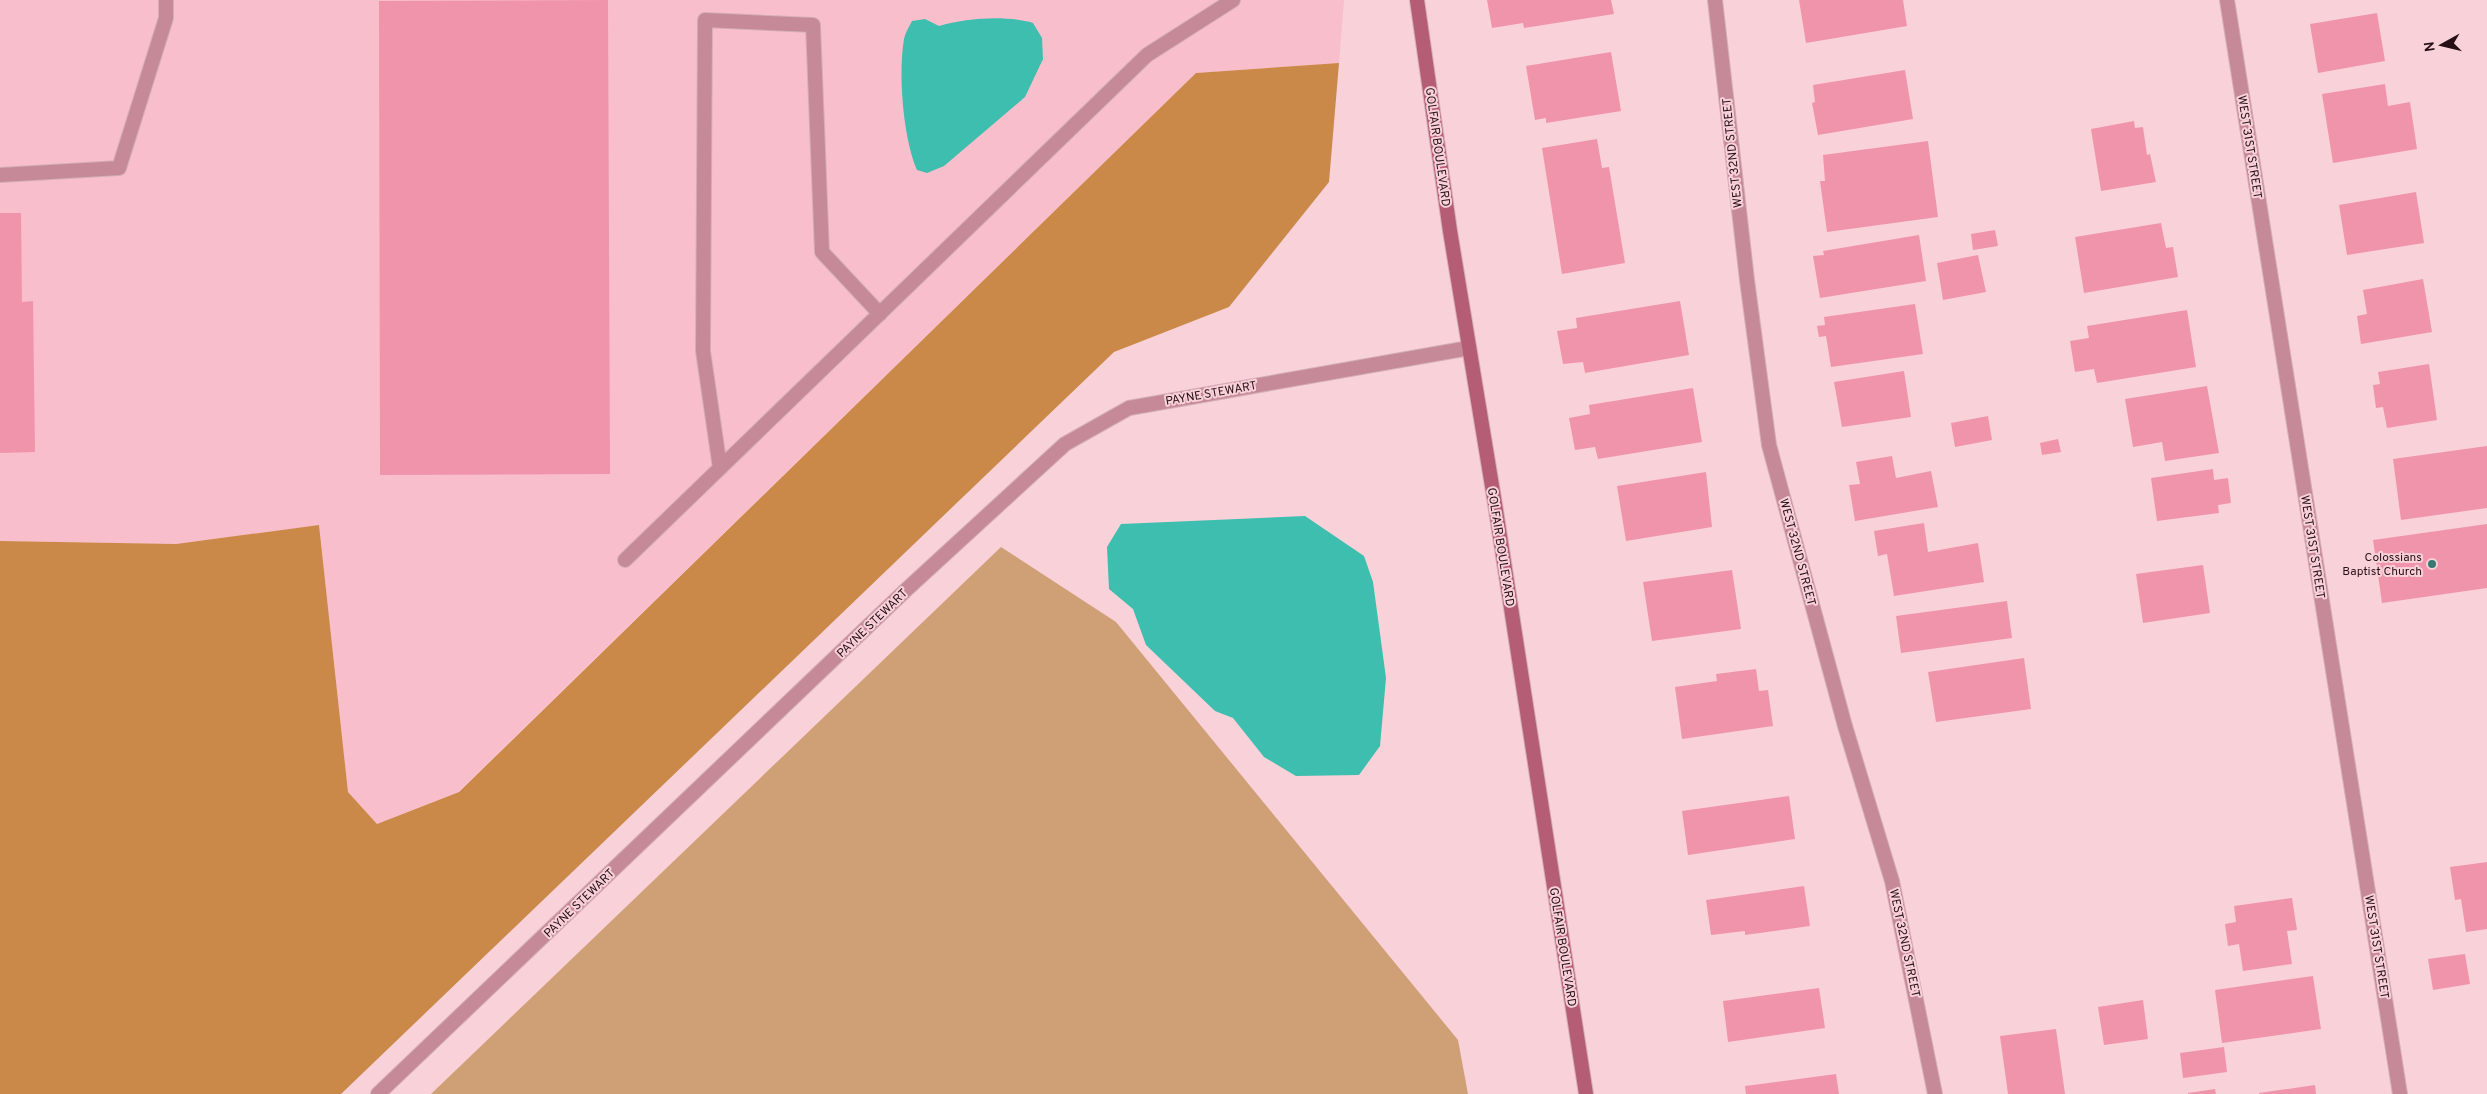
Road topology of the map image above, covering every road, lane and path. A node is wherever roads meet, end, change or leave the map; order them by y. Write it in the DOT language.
graph roads {
  1 [pos="166,0"];
  2 [pos="1233,0"];
  3 [pos="1417,0"];
  4 [pos="1715,0"];
  5 [pos="2227,0"];
  6 [pos="0,175"];
  7 [pos="880,314"];
  8 [pos="1469,348"];
  9 [pos="720,468"];
  10 [pos="625,560"];
  11 [pos="378,1094"];
  12 [pos="1586,1094"];
  13 [pos="1935,1094"];
  14 [pos="2400,1094"];
  1 -- 6 [label="street"];
  2 -- 7 [label="street"];
  3 -- 8 [label="main road, GOLFAIR BOULEVARD"];
  4 -- 13 [label="street, WEST 32ND STREET"];
  5 -- 14 [label="street, WEST 31ST STREET"];
  7 -- 9 [label="street"];
  7 -- 9 [label="street"];
  8 -- 11 [label="street, PAYNE STEWART"];
  8 -- 12 [label="main road, GOLFAIR BOULEVARD"];
  9 -- 10 [label="street"];
}
